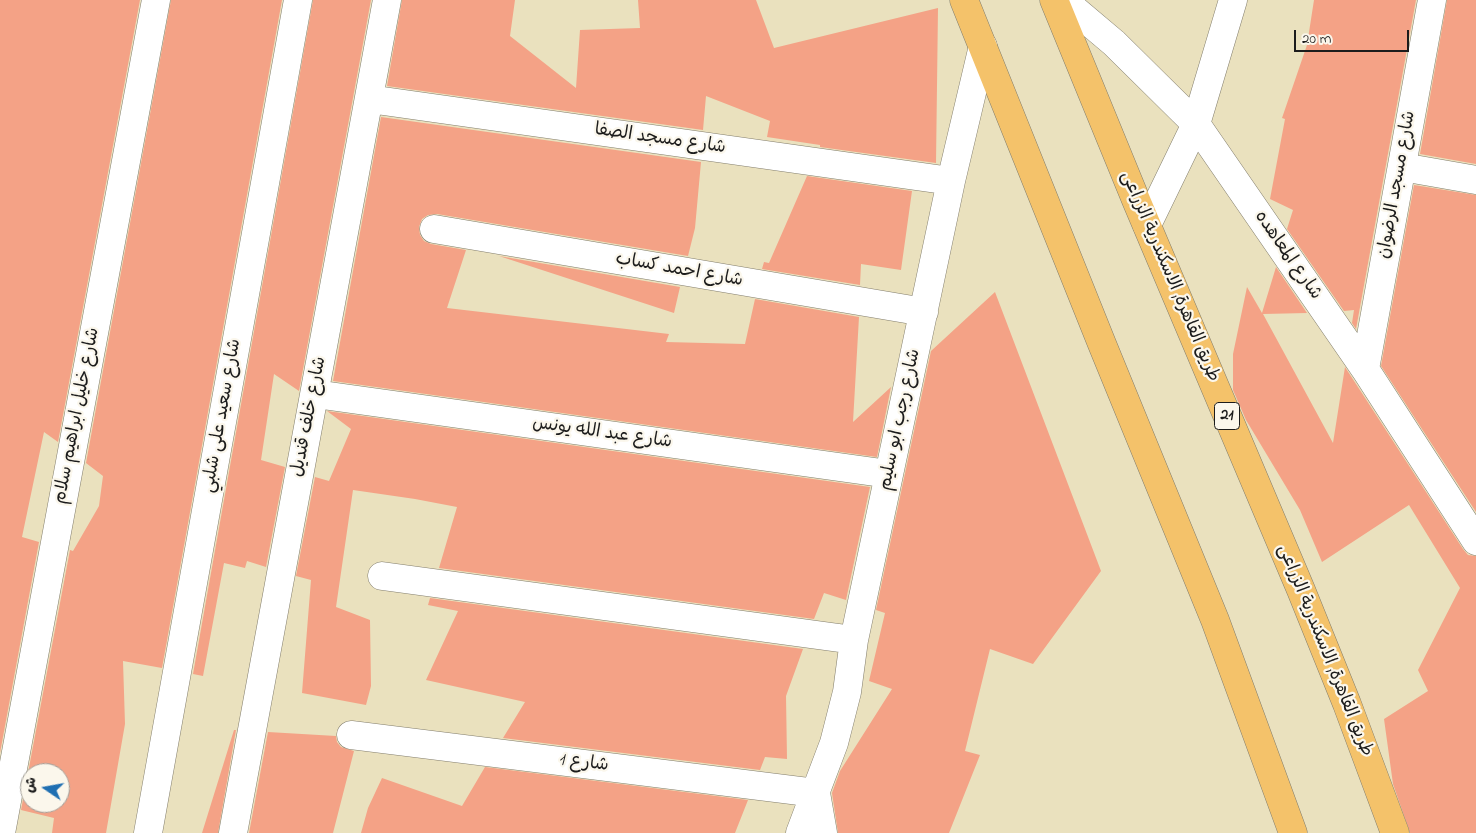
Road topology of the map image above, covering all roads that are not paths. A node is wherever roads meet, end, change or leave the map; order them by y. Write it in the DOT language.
graph roads {
  1 [pos="156,0"];
  2 [pos="298,0"];
  3 [pos="387,0"];
  4 [pos="964,0"];
  5 [pos="1054,0"];
  6 [pos="1063,0"];
  7 [pos="1233,0"];
  8 [pos="1432,0"];
  9 [pos="983,46"];
  10 [pos="369,99"];
  11 [pos="1196,124"];
  12 [pos="1402,167"];
  13 [pos="1476,180"];
  14 [pos="951,181"];
  15 [pos="1147,225"];
  16 [pos="434,230"];
  17 [pos="924,312"];
  18 [pos="1365,369"];
  19 [pos="315,394"];
  20 [pos="889,474"];
  21 [pos="1476,541"];
  22 [pos="382,576"];
  23 [pos="854,640"];
  24 [pos="351,735"];
  25 [pos="816,793"];
  26 [pos="1,833"];
  27 [pos="148,833"];
  28 [pos="233,833"];
  29 [pos="800,833"];
  30 [pos="823,833"];
  31 [pos="1293,833"];
  32 [pos="1395,833"];
  1 -- 26 [label="street, شارع خليل ابراهيم سلام"];
  2 -- 27 [label="street, شارع سعيد على شلبي"];
  3 -- 10 [label="street, شارع خلف قنديل"];
  4 -- 9 [label="highway"];
  5 -- 15 [label="highway, طريق القاهرة, الاسكندرية الزراعى / 21"];
  6 -- 11 [label="street, شارع المعاهده"];
  7 -- 11 [label="street"];
  8 -- 12 [label="street, شارع مسجد الرضوان"];
  9 -- 14 [label="street, شارع رجب ابو سليم"];
  9 -- 31 [label="highway"];
  10 -- 14 [label="street, شارع مسجد الصفا"];
  10 -- 19 [label="street, شارع خلف قنديل"];
  11 -- 15 [label="street"];
  11 -- 18 [label="street, شارع المعاهده"];
  12 -- 13 [label="street"];
  12 -- 18 [label="street, شارع مسجد الرضوان"];
  14 -- 17 [label="street, شارع رجب ابو سليم"];
  15 -- 32 [label="highway, طريق القاهرة, الاسكندرية الزراعى / 21"];
  16 -- 17 [label="street, شارع احمد كساب"];
  17 -- 20 [label="street, شارع رجب ابو سليم"];
  18 -- 21 [label="street, شارع المعاهده"];
  19 -- 20 [label="street, شارع عبد الله يونس"];
  19 -- 28 [label="street, شارع خلف قنديل"];
  20 -- 23 [label="street, شارع رجب ابو سليم"];
  22 -- 23 [label="street"];
  23 -- 25 [label="street, شارع رجب ابو سليم"];
  24 -- 25 [label="street, شارع 1"];
  25 -- 29 [label="street, شارع رجب ابو سليم"];
  25 -- 30 [label="street, شارع رجب ابو سليم"];
}
